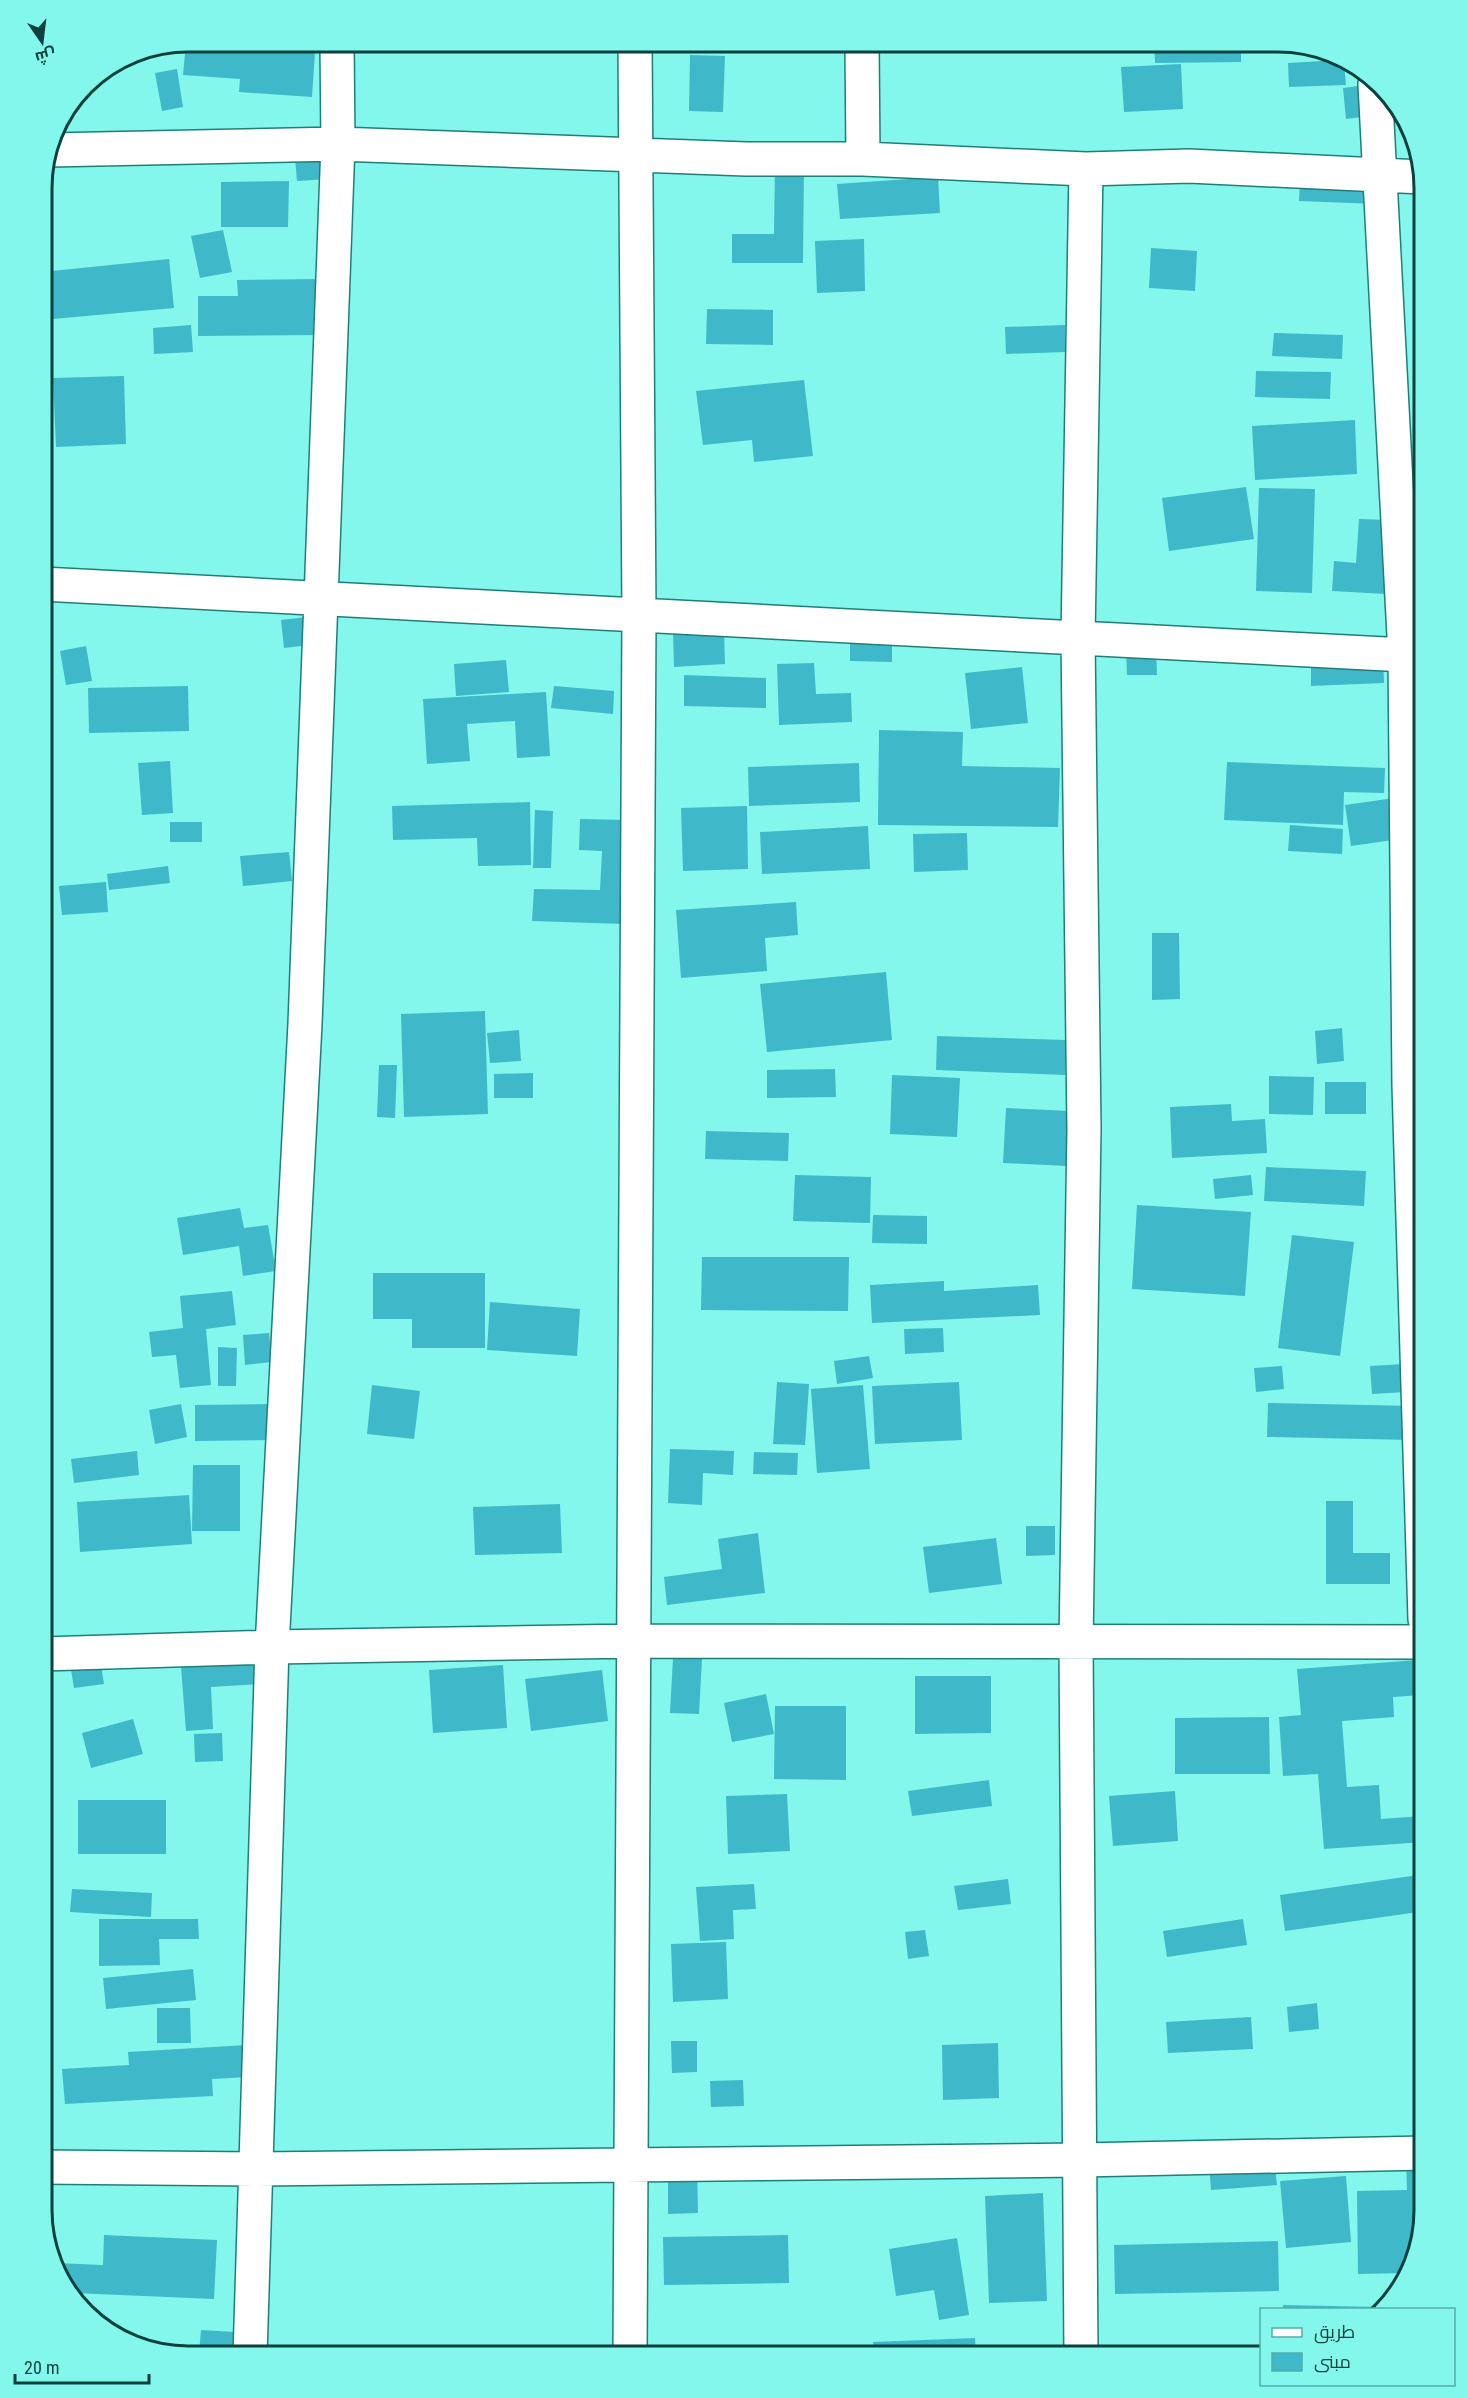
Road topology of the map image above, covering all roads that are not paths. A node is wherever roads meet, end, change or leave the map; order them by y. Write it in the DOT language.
graph roads {
  1 [pos="337,53"];
  2 [pos="635,53"];
  3 [pos="862,53"];
  4 [pos="1377,95"];
  5 [pos="338,144"];
  6 [pos="58,150"];
  7 [pos="635,154"];
  8 [pos="863,159"];
  9 [pos="1086,169"];
  10 [pos="1381,175"];
  11 [pos="1414,177"];
  12 [pos="53,585"];
  13 [pos="321,599"];
  14 [pos="639,615"];
  15 [pos="1078,638"];
  16 [pos="1414,641"];
  17 [pos="1414,655"];
  18 [pos="1414,727"];
  19 [pos="1414,1252"];
  20 [pos="634,1641"];
  21 [pos="1076,1642"];
  22 [pos="1414,1642"];
  23 [pos="272,1647"];
  24 [pos="52,1654"];
  25 [pos="1414,2153"];
  26 [pos="1081,2160"];
  27 [pos="631,2164"];
  28 [pos="52,2167"];
  29 [pos="257,2169"];
  30 [pos="250,2345"];
  31 [pos="630,2345"];
  32 [pos="1081,2346"];
  1 -- 5 [label="street"];
  2 -- 7 [label="street"];
  3 -- 8 [label="street"];
  4 -- 10 [label="street"];
  5 -- 6 [label="street"];
  5 -- 7 [label="street"];
  5 -- 13 [label="street"];
  7 -- 8 [label="street"];
  7 -- 14 [label="street"];
  8 -- 9 [label="street"];
  9 -- 10 [label="street"];
  9 -- 15 [label="street"];
  10 -- 11 [label="street"];
  10 -- 16 [label="street"];
  12 -- 13 [label="street"];
  13 -- 14 [label="street"];
  13 -- 23 [label="street"];
  14 -- 15 [label="street"];
  14 -- 20 [label="street"];
  15 -- 17 [label="street"];
  15 -- 21 [label="street"];
  18 -- 19 [label="street"];
  20 -- 21 [label="street"];
  20 -- 23 [label="street"];
  20 -- 27 [label="street"];
  21 -- 22 [label="street"];
  21 -- 26 [label="street"];
  23 -- 24 [label="street"];
  23 -- 29 [label="street"];
  25 -- 26 [label="street"];
  26 -- 27 [label="street"];
  26 -- 32 [label="street"];
  27 -- 29 [label="street"];
  27 -- 31 [label="street"];
  28 -- 29 [label="street"];
  29 -- 30 [label="street"];
}
